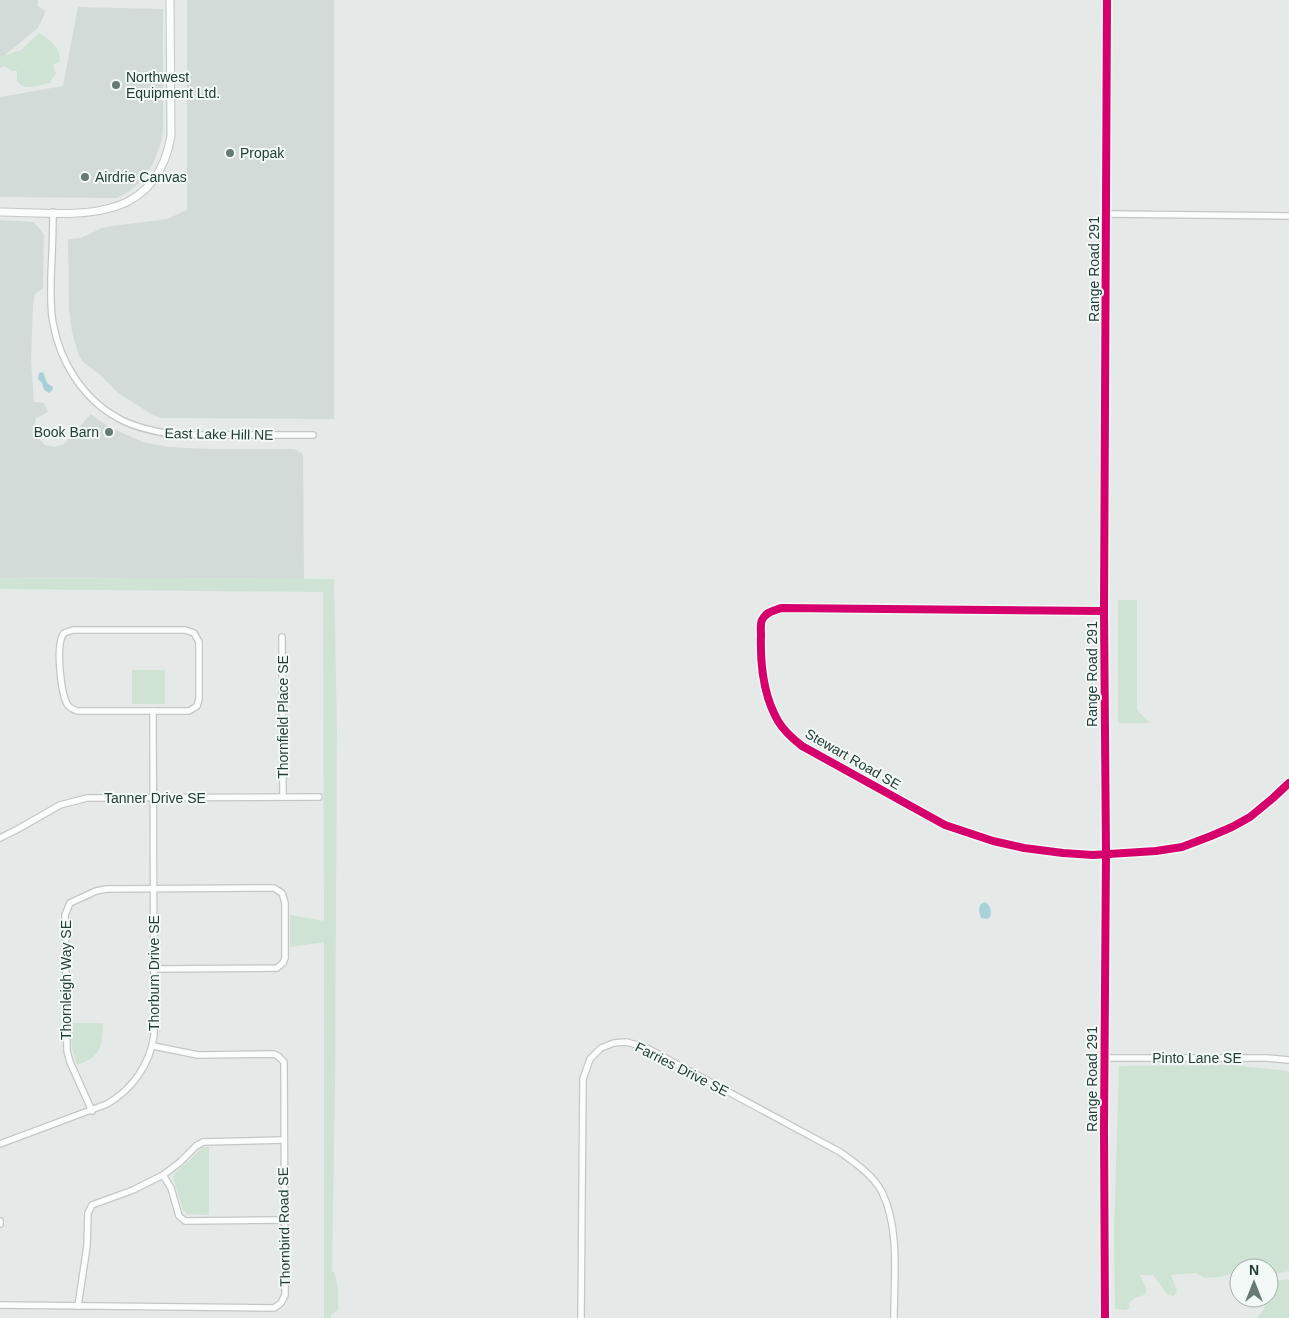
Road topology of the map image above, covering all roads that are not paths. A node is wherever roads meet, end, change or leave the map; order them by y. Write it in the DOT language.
graph roads {
  1 [pos="170,0"];
  2 [pos="1107,0"];
  3 [pos="0,212"];
  4 [pos="53,212"];
  5 [pos="1107,214"];
  6 [pos="1289,216"];
  7 [pos="312,435"];
  8 [pos="1104,611"];
  9 [pos="282,637"];
  10 [pos="153,711"];
  11 [pos="1289,783"];
  12 [pos="154,797"];
  13 [pos="283,797"];
  14 [pos="319,797"];
  15 [pos="0,838"];
  16 [pos="1106,853"];
  17 [pos="154,888"];
  18 [pos="155,969"];
  19 [pos="153,1046"];
  20 [pos="1105,1058"];
  21 [pos="1289,1060"];
  22 [pos="92,1110"];
  23 [pos="284,1140"];
  24 [pos="0,1144"];
  25 [pos="163,1175"];
  26 [pos="284,1220"];
  27 [pos="0,1306"];
  28 [pos="78,1306"];
  29 [pos="581,1318"];
  30 [pos="894,1318"];
  31 [pos="1105,1318"];
  1 -- 4 [label="street"];
  2 -- 5 [label="street, Range Road 291"];
  3 -- 4 [label="street"];
  4 -- 7 [label="street, East Lake Hill NE"];
  5 -- 6 [label="street"];
  5 -- 8 [label="street, Range Road 291"];
  8 -- 16 [label="street, Range Road 291"];
  8 -- 16 [label="street, Stewart Road SE"];
  9 -- 13 [label="street, Thornfield Place SE"];
  10 -- 10 [label="street"];
  10 -- 12 [label="street, Thorburn Drive SE"];
  11 -- 16 [label="street"];
  12 -- 13 [label="street, Tanner Drive SE"];
  12 -- 15 [label="street, Tanner Drive SE"];
  12 -- 17 [label="street, Thorburn Drive SE"];
  13 -- 14 [label="street, Tanner Drive SE"];
  16 -- 20 [label="street, Range Road 291"];
  17 -- 18 [label="street, Thorburn Drive SE"];
  17 -- 18 [label="street, Thornleigh Way SE"];
  17 -- 22 [label="street, Thornleigh Way SE"];
  18 -- 19 [label="street, Thorburn Drive SE"];
  19 -- 22 [label="street, Thorburn Drive SE"];
  19 -- 23 [label="street, Thornbird Road SE"];
  20 -- 21 [label="street, Pinto Lane SE"];
  20 -- 31 [label="street, Range Road 291"];
  22 -- 24 [label="street, Thorburn Drive SE"];
  23 -- 25 [label="street"];
  23 -- 26 [label="street, Thornbird Road SE"];
  25 -- 26 [label="street"];
  25 -- 28 [label="street"];
  26 -- 28 [label="street, Thornbird Road SE"];
  27 -- 28 [label="street, Thornbird Road SE"];
  29 -- 30 [label="street, Farries Drive SE"];
}
